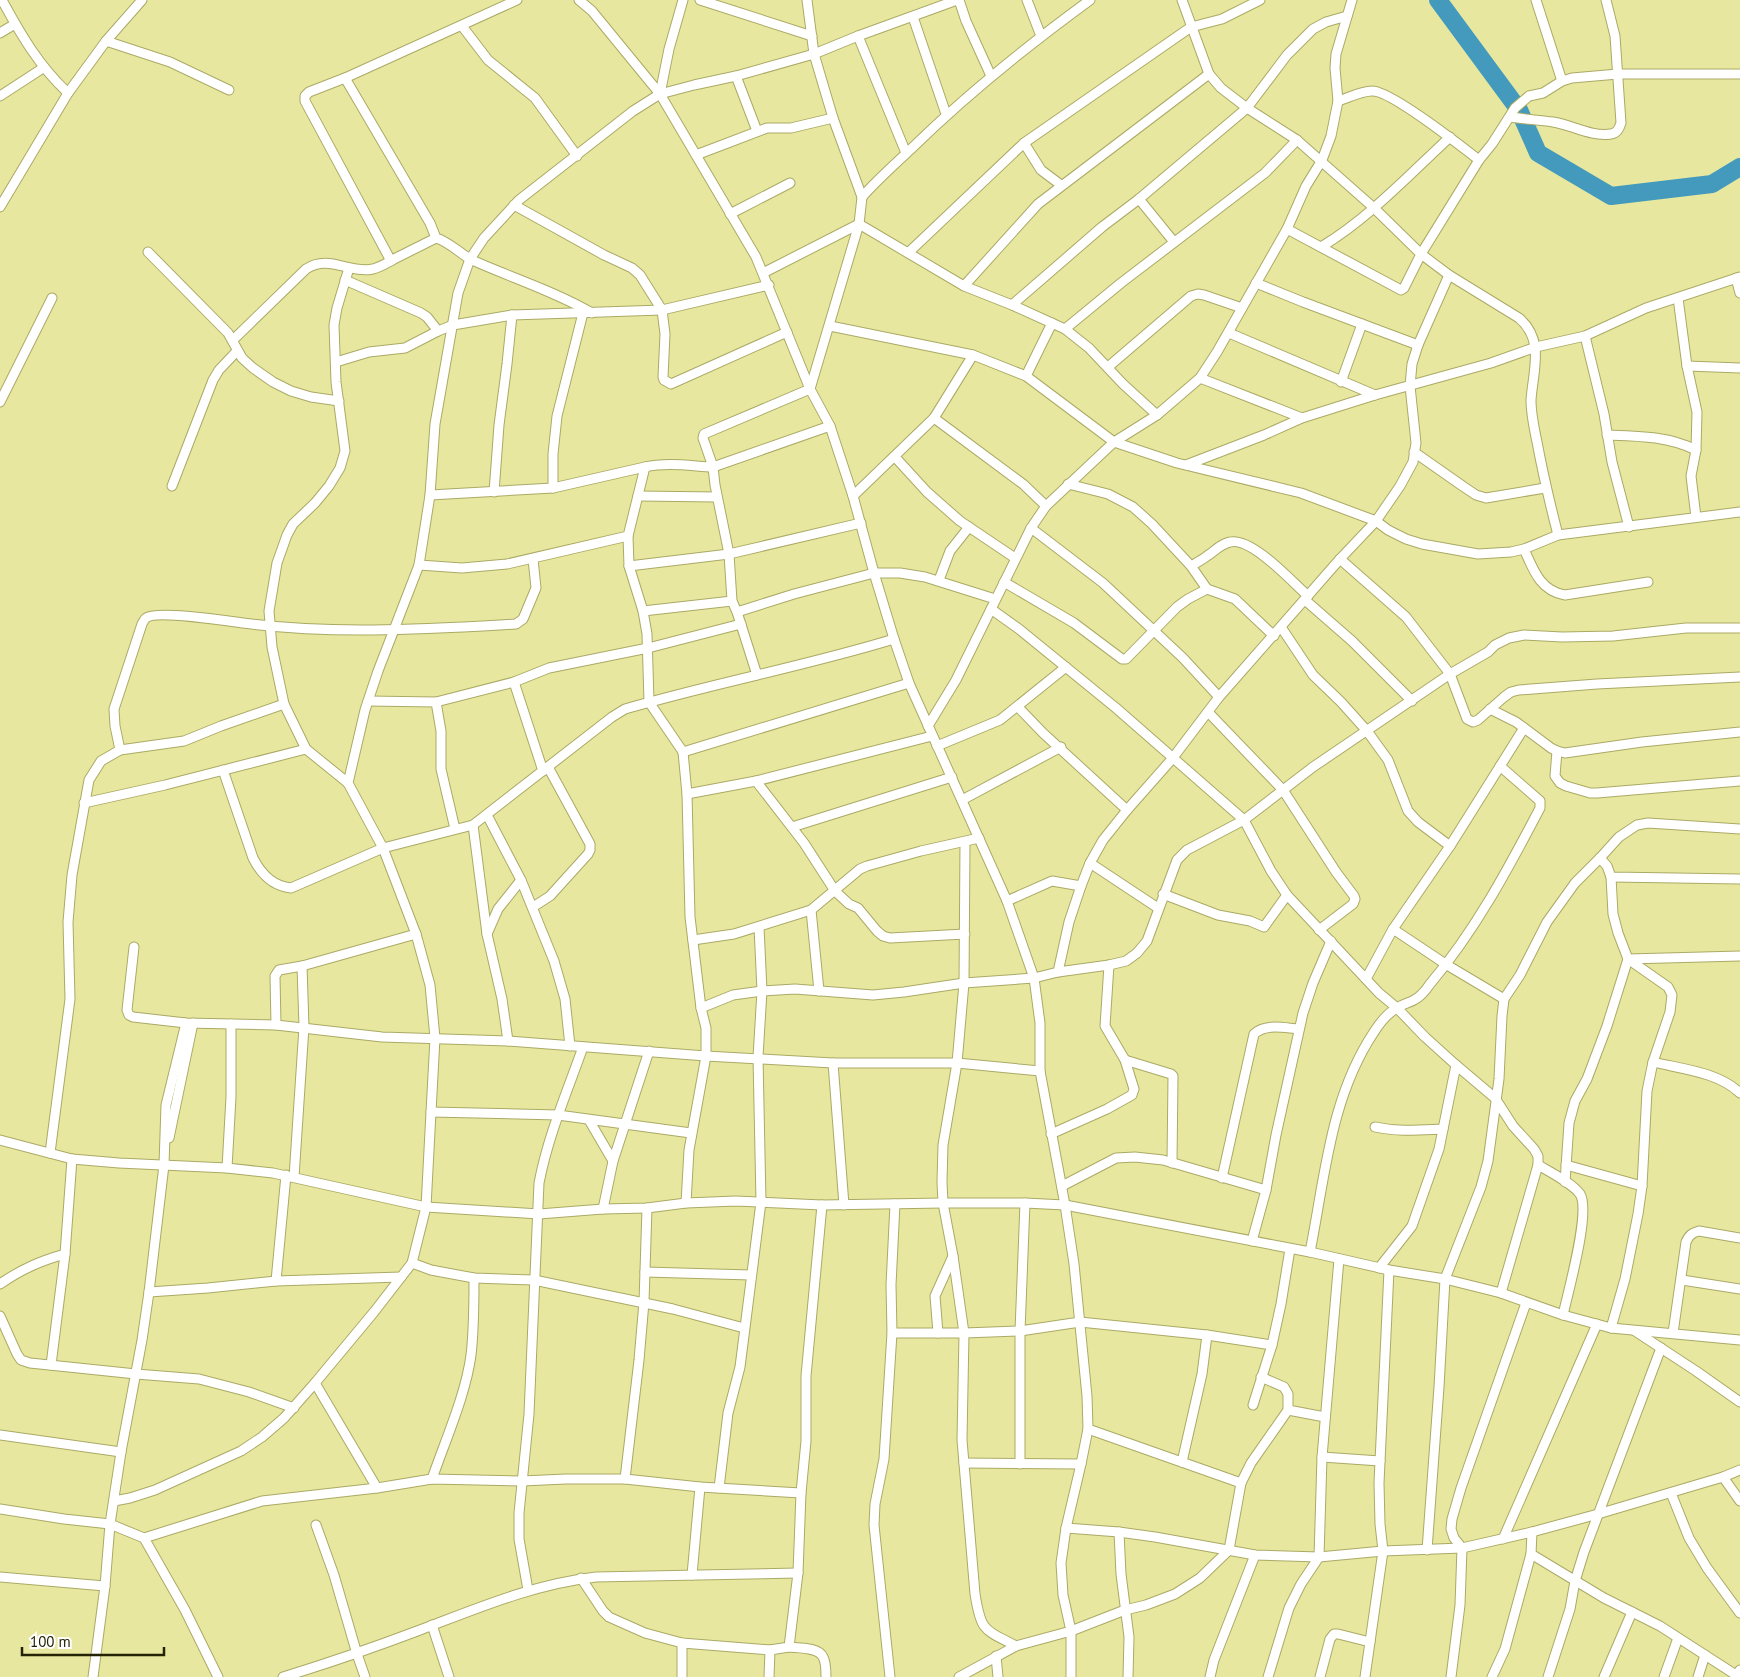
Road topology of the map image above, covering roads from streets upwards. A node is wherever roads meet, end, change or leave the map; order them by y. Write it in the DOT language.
graph roads {
  1 [pos="2,0"];
  2 [pos="142,0"];
  3 [pos="517,0"];
  4 [pos="579,0"];
  5 [pos="683,0"];
  6 [pos="700,0"];
  7 [pos="807,0"];
  8 [pos="958,0"];
  9 [pos="1027,0"];
  10 [pos="1090,0"];
  11 [pos="1182,0"];
  12 [pos="1260,0"];
  13 [pos="1352,0"];
  14 [pos="1536,0"];
  15 [pos="1606,0"];
  16 [pos="1348,16"];
  17 [pos="913,17"];
  18 [pos="15,24"];
  19 [pos="462,26"];
  20 [pos="1191,27"];
  21 [pos="0,33"];
  22 [pos="812,36"];
  23 [pos="858,36"];
  24 [pos="1041,36"];
  25 [pos="106,41"];
  26 [pos="814,54"];
  27 [pos="44,68"];
  28 [pos="1209,74"];
  29 [pos="1618,74"];
  30 [pos="1740,74"];
  31 [pos="736,76"];
  32 [pos="991,76"];
  33 [pos="345,78"];
  34 [pos="1562,81"];
  35 [pos="229,90"];
  36 [pos="68,93"];
  37 [pos="660,94"];
  38 [pos="0,96"];
  39 [pos="1338,102"];
  40 [pos="1247,108"];
  41 [pos="946,114"];
  42 [pos="1510,116"];
  43 [pos="833,118"];
  44 [pos="757,131"];
  45 [pos="1450,137"];
  46 [pos="1297,140"];
  47 [pos="1024,143"];
  48 [pos="906,153"];
  49 [pos="696,155"];
  50 [pos="576,156"];
  51 [pos="1322,160"];
  52 [pos="1479,160"];
  53 [pos="790,183"];
  54 [pos="1061,185"];
  55 [pos="862,197"];
  56 [pos="1139,199"];
  57 [pos="514,205"];
  58 [pos="0,207"];
  59 [pos="1374,208"];
  60 [pos="730,214"];
  61 [pos="859,224"];
  62 [pos="1287,228"];
  63 [pos="436,238"];
  64 [pos="1174,242"];
  65 [pos="1321,247"];
  66 [pos="148,252"];
  67 [pos="908,253"];
  68 [pos="1421,254"];
  69 [pos="470,259"];
  70 [pos="391,261"];
  71 [pos="349,268"];
  72 [pos="763,272"];
  73 [pos="1449,275"];
  74 [pos="1738,277"];
  75 [pos="345,280"];
  76 [pos="1256,283"];
  77 [pos="769,284"];
  78 [pos="964,286"];
  79 [pos="1740,293"];
  80 [pos="52,298"];
  81 [pos="1678,298"];
  82 [pos="1012,305"];
  83 [pos="1242,308"];
  84 [pos="662,310"];
  85 [pos="587,313"];
  86 [pos="512,315"];
  87 [pos="1052,323"];
  88 [pos="1362,324"];
  89 [pos="453,325"];
  90 [pos="830,326"];
  91 [pos="1065,329"];
  92 [pos="438,331"];
  93 [pos="787,332"];
  94 [pos="1229,333"];
  95 [pos="1585,336"];
  96 [pos="232,340"];
  97 [pos="1418,344"];
  98 [pos="1536,347"];
  99 [pos="237,352"];
  100 [pos="973,355"];
  101 [pos="336,362"];
  102 [pos="1687,366"];
  103 [pos="1108,367"];
  104 [pos="1740,368"];
  105 [pos="1026,376"];
  106 [pos="1200,378"];
  107 [pos="1341,382"];
  108 [pos="1410,386"];
  109 [pos="810,389"];
  110 [pos="1375,395"];
  111 [pos="339,401"];
  112 [pos="0,402"];
  113 [pos="1157,415"];
  114 [pos="934,418"];
  115 [pos="1302,418"];
  116 [pos="830,426"];
  117 [pos="1607,435"];
  118 [pos="1114,442"];
  119 [pos="1696,450"];
  120 [pos="1414,452"];
  121 [pos="895,457"];
  122 [pos="1186,465"];
  123 [pos="645,467"];
  124 [pos="713,467"];
  125 [pos="1068,484"];
  126 [pos="172,486"];
  127 [pos="553,488"];
  128 [pos="1545,488"];
  129 [pos="494,492"];
  130 [pos="430,495"];
  131 [pos="638,496"];
  132 [pos="853,496"];
  133 [pos="718,497"];
  134 [pos="1046,506"];
  135 [pos="1740,512"];
  136 [pos="1696,517"];
  137 [pos="1376,521"];
  138 [pos="861,523"];
  139 [pos="969,527"];
  140 [pos="1629,527"];
  141 [pos="1031,528"];
  142 [pos="1558,535"];
  143 [pos="628,536"];
  144 [pos="1524,549"];
  145 [pos="729,554"];
  146 [pos="1015,558"];
  147 [pos="533,559"];
  148 [pos="1340,559"];
  149 [pos="418,565"];
  150 [pos="629,566"];
  151 [pos="1191,566"];
  152 [pos="874,573"];
  153 [pos="938,580"];
  154 [pos="1004,582"];
  155 [pos="1648,582"];
  156 [pos="1207,589"];
  157 [pos="1306,598"];
  158 [pos="995,599"];
  159 [pos="732,601"];
  160 [pos="991,609"];
  161 [pos="643,611"];
  162 [pos="738,612"];
  163 [pos="741,624"];
  164 [pos="269,627"];
  165 [pos="1281,627"];
  166 [pos="1740,628"];
  167 [pos="394,631"];
  168 [pos="1153,631"];
  169 [pos="1274,636"];
  170 [pos="894,639"];
  171 [pos="648,648"];
  172 [pos="1066,667"];
  173 [pos="1450,674"];
  174 [pos="757,675"];
  175 [pos="1740,677"];
  176 [pos="514,682"];
  177 [pos="909,682"];
  178 [pos="1219,697"];
  179 [pos="368,701"];
  180 [pos="1412,701"];
  181 [pos="436,702"];
  182 [pos="649,702"];
  183 [pos="284,704"];
  184 [pos="1018,707"];
  185 [pos="1490,709"];
  186 [pos="1208,712"];
  187 [pos="928,726"];
  188 [pos="1524,728"];
  189 [pos="1367,731"];
  190 [pos="1740,732"];
  191 [pos="932,736"];
  192 [pos="937,746"];
  193 [pos="1061,748"];
  194 [pos="306,749"];
  195 [pos="120,750"];
  196 [pos="1557,751"];
  197 [pos="684,752"];
  198 [pos="1172,759"];
  199 [pos="1500,766"];
  200 [pos="545,769"];
  201 [pos="223,770"];
  202 [pos="952,776"];
  203 [pos="756,780"];
  204 [pos="1740,782"];
  205 [pos="348,784"];
  206 [pos="1284,790"];
  207 [pos="686,794"];
  208 [pos="962,800"];
  209 [pos="84,803"];
  210 [pos="1126,810"];
  211 [pos="487,815"];
  212 [pos="1244,820"];
  213 [pos="473,824"];
  214 [pos="792,826"];
  215 [pos="455,829"];
  216 [pos="1740,829"];
  217 [pos="979,838"];
  218 [pos="965,842"];
  219 [pos="1450,846"];
  220 [pos="383,848"];
  221 [pos="1600,858"];
  222 [pos="1090,863"];
  223 [pos="1611,877"];
  224 [pos="1740,879"];
  225 [pos="521,880"];
  226 [pos="1081,886"];
  227 [pos="835,891"];
  228 [pos="1163,894"];
  229 [pos="1287,895"];
  230 [pos="1007,901"];
  231 [pos="534,907"];
  232 [pos="1158,908"];
  233 [pos="811,910"];
  234 [pos="759,927"];
  235 [pos="1318,930"];
  236 [pos="1393,930"];
  237 [pos="416,934"];
  238 [pos="487,934"];
  239 [pos="965,934"];
  240 [pos="693,940"];
  241 [pos="1331,941"];
  242 [pos="134,947"];
  243 [pos="1740,956"];
  244 [pos="1628,959"];
  245 [pos="1447,964"];
  246 [pos="1109,965"];
  247 [pos="302,966"];
  248 [pos="1058,972"];
  249 [pos="1034,978"];
  250 [pos="1366,979"];
  251 [pos="964,983"];
  252 [pos="762,991"];
  253 [pos="819,991"];
  254 [pos="1504,998"];
  255 [pos="701,1008"];
  256 [pos="1397,1008"];
  257 [pos="189,1023"];
  258 [pos="231,1024"];
  259 [pos="276,1025"];
  260 [pos="304,1027"];
  261 [pos="1299,1029"];
  262 [pos="435,1038"];
  263 [pos="508,1041"];
  264 [pos="570,1046"];
  265 [pos="583,1047"];
  266 [pos="649,1051"];
  267 [pos="706,1056"];
  268 [pos="758,1058"];
  269 [pos="1125,1060"];
  270 [pos="1653,1062"];
  271 [pos="833,1063"];
  272 [pos="956,1063"];
  273 [pos="1456,1065"];
  274 [pos="1040,1071"];
  275 [pos="1740,1093"];
  276 [pos="1495,1098"];
  277 [pos="432,1112"];
  278 [pos="558,1115"];
  279 [pos="589,1120"];
  280 [pos="625,1124"];
  281 [pos="1375,1126"];
  282 [pos="1443,1129"];
  283 [pos="691,1132"];
  284 [pos="1051,1134"];
  285 [pos="0,1140"];
  286 [pos="50,1153"];
  287 [pos="72,1158"];
  288 [pos="612,1161"];
  289 [pos="1172,1163"];
  290 [pos="1566,1164"];
  291 [pos="164,1165"];
  292 [pos="1538,1165"];
  293 [pos="227,1168"];
  294 [pos="290,1176"];
  295 [pos="1222,1178"];
  296 [pos="1565,1182"];
  297 [pos="1062,1186"];
  298 [pos="1642,1186"];
  299 [pos="1266,1190"];
  300 [pos="761,1202"];
  301 [pos="1025,1202"];
  302 [pos="686,1203"];
  303 [pos="943,1203"];
  304 [pos="895,1204"];
  305 [pos="1066,1205"];
  306 [pos="822,1206"];
  307 [pos="844,1206"];
  308 [pos="426,1207"];
  309 [pos="603,1208"];
  310 [pos="647,1208"];
  311 [pos="539,1214"];
  312 [pos="1740,1238"];
  313 [pos="1252,1242"];
  314 [pos="1290,1249"];
  315 [pos="1310,1252"];
  316 [pos="65,1254"];
  317 [pos="953,1256"];
  318 [pos="1339,1259"];
  319 [pos="412,1264"];
  320 [pos="1378,1268"];
  321 [pos="1389,1270"];
  322 [pos="645,1272"];
  323 [pos="751,1275"];
  324 [pos="401,1277"];
  325 [pos="474,1278"];
  326 [pos="1445,1279"];
  327 [pos="534,1280"];
  328 [pos="1682,1280"];
  329 [pos="276,1281"];
  330 [pos="0,1284"];
  331 [pos="1740,1289"];
  332 [pos="149,1292"];
  333 [pos="1501,1293"];
  334 [pos="644,1302"];
  335 [pos="1526,1302"];
  336 [pos="1564,1315"];
  337 [pos="0,1316"];
  338 [pos="1080,1322"];
  339 [pos="1597,1324"];
  340 [pos="744,1328"];
  341 [pos="1611,1328"];
  342 [pos="1634,1330"];
  343 [pos="1020,1331"];
  344 [pos="892,1333"];
  345 [pos="938,1333"];
  346 [pos="964,1333"];
  347 [pos="1673,1333"];
  348 [pos="1207,1335"];
  349 [pos="1740,1340"];
  350 [pos="1272,1345"];
  351 [pos="1661,1348"];
  352 [pos="51,1365"];
  353 [pos="136,1374"];
  354 [pos="1261,1377"];
  355 [pos="315,1383"];
  356 [pos="1740,1402"];
  357 [pos="1253,1405"];
  358 [pos="294,1408"];
  359 [pos="1288,1410"];
  360 [pos="1325,1417"];
  361 [pos="1088,1429"];
  362 [pos="0,1435"];
  363 [pos="120,1452"];
  364 [pos="1322,1457"];
  365 [pos="1380,1461"];
  366 [pos="1182,1462"];
  367 [pos="964,1463"];
  368 [pos="1020,1464"];
  369 [pos="1081,1464"];
  370 [pos="1740,1470"];
  371 [pos="1723,1477"];
  372 [pos="432,1479"];
  373 [pos="625,1479"];
  374 [pos="522,1481"];
  375 [pos="1241,1483"];
  376 [pos="700,1487"];
  377 [pos="377,1488"];
  378 [pos="719,1488"];
  379 [pos="801,1493"];
  380 [pos="1671,1493"];
  381 [pos="114,1501"];
  382 [pos="1740,1501"];
  383 [pos="0,1509"];
  384 [pos="1598,1514"];
  385 [pos="110,1524"];
  386 [pos="316,1525"];
  387 [pos="1066,1528"];
  388 [pos="1119,1532"];
  389 [pos="1532,1532"];
  390 [pos="144,1538"];
  391 [pos="1503,1539"];
  392 [pos="1462,1548"];
  393 [pos="1229,1550"];
  394 [pos="1427,1550"];
  395 [pos="1383,1551"];
  396 [pos="1531,1554"];
  397 [pos="1255,1555"];
  398 [pos="1319,1557"];
  399 [pos="798,1573"];
  400 [pos="692,1575"];
  401 [pos="0,1577"];
  402 [pos="582,1578"];
  403 [pos="1575,1581"];
  404 [pos="104,1586"];
  405 [pos="528,1590"];
  406 [pos="1125,1610"];
  407 [pos="1632,1612"];
  408 [pos="1740,1613"];
  409 [pos="432,1625"];
  410 [pos="1071,1631"];
  411 [pos="1678,1638"];
  412 [pos="1370,1642"];
  413 [pos="682,1643"];
  414 [pos="1016,1646"];
  415 [pos="789,1647"];
  416 [pos="770,1650"];
  417 [pos="357,1654"];
  418 [pos="1705,1655"];
  419 [pos="996,1656"];
  420 [pos="1740,1670"];
  421 [pos="299,1675"];
  422 [pos="93,1677"];
  423 [pos="218,1677"];
  424 [pos="283,1677"];
  425 [pos="365,1677"];
  426 [pos="449,1677"];
  427 [pos="682,1677"];
  428 [pos="769,1677"];
  429 [pos="826,1677"];
  430 [pos="890,1677"];
  431 [pos="959,1677"];
  432 [pos="998,1677"];
  433 [pos="1071,1677"];
  434 [pos="1128,1677"];
  435 [pos="1210,1677"];
  436 [pos="1268,1677"];
  437 [pos="1320,1677"];
  438 [pos="1365,1677"];
  439 [pos="1451,1677"];
  440 [pos="1492,1677"];
  441 [pos="1548,1677"];
  442 [pos="1604,1677"];
  443 [pos="1664,1677"];
  444 [pos="1698,1677"];
  1 -- 18 [label="street"];
  2 -- 25 [label="street"];
  3 -- 19 [label="street"];
  4 -- 37 [label="street"];
  5 -- 37 [label="street"];
  6 -- 22 [label="street"];
  7 -- 22 [label="street"];
  8 -- 17 [label="street"];
  8 -- 32 [label="street"];
  9 -- 24 [label="street"];
  10 -- 24 [label="street"];
  11 -- 20 [label="street"];
  12 -- 20 [label="street"];
  13 -- 16 [label="street"];
  14 -- 34 [label="street"];
  15 -- 29 [label="street"];
  16 -- 39 [label="street"];
  16 -- 40 [label="street"];
  17 -- 23 [label="street"];
  17 -- 41 [label="street"];
  18 -- 21 [label="street"];
  18 -- 27 [label="street"];
  19 -- 33 [label="street"];
  19 -- 50 [label="street"];
  20 -- 28 [label="street"];
  20 -- 47 [label="street"];
  22 -- 26 [label="street"];
  23 -- 26 [label="street"];
  23 -- 48 [label="street"];
  24 -- 32 [label="street"];
  25 -- 35 [label="street"];
  25 -- 36 [label="street"];
  26 -- 31 [label="street"];
  26 -- 43 [label="street"];
  27 -- 36 [label="street"];
  27 -- 38 [label="street"];
  28 -- 40 [label="street"];
  28 -- 54 [label="street"];
  29 -- 30 [label="street"];
  29 -- 34 [label="street"];
  29 -- 42 [label="street"];
  31 -- 37 [label="street"];
  31 -- 44 [label="street"];
  32 -- 41 [label="street"];
  33 -- 63 [label="street"];
  33 -- 70 [label="street"];
  34 -- 42 [label="street"];
  36 -- 58 [label="street"];
  37 -- 49 [label="street"];
  37 -- 50 [label="street"];
  39 -- 45 [label="street"];
  39 -- 51 [label="street"];
  40 -- 46 [label="street"];
  40 -- 56 [label="street"];
  41 -- 48 [label="street"];
  42 -- 52 [label="street"];
  43 -- 44 [label="street"];
  43 -- 55 [label="street"];
  44 -- 49 [label="street"];
  45 -- 52 [label="street"];
  45 -- 59 [label="street"];
  46 -- 51 [label="street"];
  46 -- 64 [label="street"];
  47 -- 54 [label="street"];
  47 -- 67 [label="street"];
  48 -- 55 [label="street"];
  49 -- 60 [label="street"];
  50 -- 57 [label="street"];
  51 -- 59 [label="street"];
  51 -- 62 [label="street"];
  52 -- 68 [label="street"];
  53 -- 60 [label="street"];
  54 -- 78 [label="street"];
  55 -- 61 [label="street"];
  56 -- 64 [label="street"];
  56 -- 82 [label="street"];
  57 -- 69 [label="street"];
  57 -- 84 [label="street"];
  59 -- 65 [label="street"];
  59 -- 68 [label="street"];
  60 -- 72 [label="street"];
  61 -- 67 [label="street"];
  61 -- 72 [label="street"];
  61 -- 90 [label="street"];
  62 -- 65 [label="street"];
  62 -- 76 [label="street"];
  63 -- 69 [label="street"];
  63 -- 70 [label="street"];
  64 -- 91 [label="street"];
  65 -- 68 [label="street"];
  66 -- 96 [label="street"];
  67 -- 78 [label="street"];
  68 -- 73 [label="street"];
  69 -- 85 [label="street"];
  69 -- 89 [label="street"];
  70 -- 71 [label="street"];
  71 -- 75 [label="street"];
  71 -- 96 [label="street"];
  72 -- 77 [label="street"];
  73 -- 97 [label="street"];
  73 -- 98 [label="street"];
  74 -- 79 [label="street"];
  74 -- 81 [label="street"];
  75 -- 92 [label="street"];
  75 -- 101 [label="street"];
  76 -- 83 [label="street"];
  76 -- 88 [label="street"];
  77 -- 84 [label="street"];
  77 -- 93 [label="street"];
  78 -- 82 [label="street"];
  80 -- 112 [label="street"];
  81 -- 95 [label="street"];
  81 -- 102 [label="street"];
  82 -- 87 [label="street"];
  83 -- 94 [label="street"];
  83 -- 103 [label="street"];
  84 -- 85 [label="street"];
  84 -- 93 [label="street"];
  85 -- 86 [label="street"];
  85 -- 127 [label="street"];
  86 -- 89 [label="street"];
  86 -- 129 [label="street"];
  87 -- 91 [label="street"];
  87 -- 105 [label="street"];
  88 -- 97 [label="street"];
  88 -- 107 [label="street"];
  89 -- 92 [label="street"];
  89 -- 130 [label="street"];
  90 -- 100 [label="street"];
  90 -- 109 [label="street"];
  91 -- 103 [label="street"];
  92 -- 101 [label="street"];
  93 -- 109 [label="street"];
  94 -- 106 [label="street"];
  94 -- 107 [label="street"];
  95 -- 98 [label="street"];
  95 -- 117 [label="street"];
  96 -- 99 [label="street"];
  97 -- 108 [label="street"];
  98 -- 108 [label="street"];
  98 -- 128 [label="street"];
  99 -- 111 [label="street"];
  99 -- 126 [label="street"];
  100 -- 105 [label="street"];
  100 -- 114 [label="street"];
  101 -- 111 [label="street"];
  102 -- 104 [label="street"];
  102 -- 119 [label="street"];
  103 -- 113 [label="street"];
  105 -- 118 [label="street"];
  106 -- 113 [label="street"];
  106 -- 115 [label="street"];
  107 -- 110 [label="street"];
  108 -- 110 [label="street"];
  108 -- 120 [label="street"];
  109 -- 116 [label="street"];
  109 -- 124 [label="street"];
  110 -- 115 [label="street"];
  111 -- 164 [label="street"];
  113 -- 118 [label="street"];
  114 -- 121 [label="street"];
  114 -- 134 [label="street"];
  115 -- 122 [label="street"];
  116 -- 124 [label="street"];
  116 -- 132 [label="street"];
  117 -- 119 [label="street"];
  117 -- 140 [label="street"];
  118 -- 122 [label="street"];
  118 -- 125 [label="street"];
  119 -- 136 [label="street"];
  120 -- 128 [label="street"];
  120 -- 137 [label="street"];
  121 -- 132 [label="street"];
  121 -- 139 [label="street"];
  122 -- 137 [label="street"];
  123 -- 124 [label="street"];
  123 -- 127 [label="street"];
  123 -- 131 [label="street"];
  124 -- 133 [label="street"];
  125 -- 134 [label="street"];
  125 -- 151 [label="street"];
  127 -- 129 [label="street"];
  128 -- 142 [label="street"];
  129 -- 130 [label="street"];
  130 -- 149 [label="street"];
  131 -- 133 [label="street"];
  131 -- 143 [label="street"];
  132 -- 138 [label="street"];
  133 -- 145 [label="street"];
  134 -- 141 [label="street"];
  135 -- 136 [label="street"];
  136 -- 140 [label="street"];
  137 -- 144 [label="street"];
  137 -- 148 [label="street"];
  138 -- 145 [label="street"];
  138 -- 152 [label="street"];
  139 -- 146 [label="street"];
  139 -- 153 [label="street"];
  140 -- 142 [label="street"];
  141 -- 146 [label="street"];
  141 -- 168 [label="street"];
  142 -- 144 [label="street"];
  143 -- 147 [label="street"];
  143 -- 150 [label="street"];
  144 -- 155 [label="street"];
  145 -- 150 [label="street"];
  145 -- 159 [label="street"];
  146 -- 154 [label="street"];
  147 -- 149 [label="street"];
  147 -- 167 [label="street"];
  148 -- 157 [label="street"];
  148 -- 173 [label="street"];
  149 -- 167 [label="street"];
  150 -- 161 [label="street"];
  151 -- 156 [label="street"];
  151 -- 157 [label="street"];
  152 -- 153 [label="street"];
  152 -- 162 [label="street"];
  152 -- 170 [label="street"];
  153 -- 158 [label="street"];
  154 -- 158 [label="street"];
  154 -- 168 [label="street"];
  156 -- 168 [label="street"];
  156 -- 169 [label="street"];
  157 -- 165 [label="street"];
  157 -- 180 [label="street"];
  158 -- 160 [label="street"];
  159 -- 161 [label="street"];
  159 -- 162 [label="street"];
  160 -- 172 [label="street"];
  160 -- 187 [label="street"];
  161 -- 171 [label="street"];
  162 -- 163 [label="street"];
  163 -- 171 [label="street"];
  163 -- 174 [label="street"];
  164 -- 167 [label="street"];
  164 -- 183 [label="street"];
  164 -- 195 [label="street"];
  165 -- 169 [label="street"];
  165 -- 189 [label="street"];
  166 -- 173 [label="street"];
  167 -- 179 [label="street"];
  168 -- 178 [label="street"];
  169 -- 178 [label="street"];
  170 -- 174 [label="street"];
  170 -- 177 [label="street"];
  171 -- 176 [label="street"];
  171 -- 182 [label="street"];
  172 -- 184 [label="street"];
  172 -- 198 [label="street"];
  173 -- 180 [label="street"];
  173 -- 185 [label="street"];
  174 -- 182 [label="street"];
  175 -- 185 [label="street"];
  176 -- 181 [label="street"];
  176 -- 200 [label="street"];
  177 -- 187 [label="street"];
  177 -- 197 [label="street"];
  178 -- 186 [label="street"];
  179 -- 181 [label="street"];
  179 -- 205 [label="street"];
  180 -- 189 [label="street"];
  181 -- 215 [label="street"];
  182 -- 197 [label="street"];
  182 -- 200 [label="street"];
  183 -- 194 [label="street"];
  183 -- 195 [label="street"];
  184 -- 192 [label="street"];
  184 -- 193 [label="street"];
  185 -- 188 [label="street"];
  186 -- 198 [label="street"];
  186 -- 206 [label="street"];
  187 -- 191 [label="street"];
  188 -- 196 [label="street"];
  188 -- 199 [label="street"];
  189 -- 206 [label="street"];
  189 -- 219 [label="street"];
  190 -- 196 [label="street"];
  191 -- 192 [label="street"];
  191 -- 203 [label="street"];
  192 -- 202 [label="street"];
  193 -- 208 [label="street"];
  193 -- 210 [label="street"];
  194 -- 201 [label="street"];
  194 -- 205 [label="street"];
  195 -- 209 [label="street"];
  196 -- 204 [label="street"];
  197 -- 207 [label="street"];
  198 -- 210 [label="street"];
  198 -- 212 [label="street"];
  199 -- 219 [label="street"];
  199 -- 245 [label="street"];
  200 -- 211 [label="street"];
  200 -- 231 [label="street"];
  201 -- 209 [label="street"];
  201 -- 220 [label="street"];
  202 -- 208 [label="street"];
  202 -- 214 [label="street"];
  203 -- 207 [label="street"];
  203 -- 214 [label="street"];
  205 -- 220 [label="street"];
  206 -- 212 [label="street"];
  206 -- 235 [label="street"];
  207 -- 240 [label="street"];
  208 -- 217 [label="street"];
  209 -- 286 [label="street"];
  210 -- 222 [label="street"];
  211 -- 213 [label="street"];
  211 -- 225 [label="street"];
  212 -- 228 [label="street"];
  212 -- 229 [label="street"];
  213 -- 215 [label="street"];
  213 -- 238 [label="street"];
  214 -- 227 [label="street"];
  215 -- 220 [label="street"];
  216 -- 221 [label="street"];
  217 -- 218 [label="street"];
  217 -- 230 [label="street"];
  218 -- 227 [label="street"];
  218 -- 239 [label="street"];
  219 -- 236 [label="street"];
  220 -- 237 [label="street"];
  221 -- 223 [label="street"];
  221 -- 254 [label="street"];
  222 -- 226 [label="street"];
  222 -- 232 [label="street"];
  223 -- 224 [label="street"];
  223 -- 244 [label="street"];
  225 -- 231 [label="street"];
  225 -- 238 [label="street"];
  226 -- 230 [label="street"];
  226 -- 248 [label="street"];
  227 -- 233 [label="street"];
  227 -- 239 [label="street"];
  228 -- 229 [label="street"];
  228 -- 232 [label="street"];
  229 -- 235 [label="street"];
  230 -- 249 [label="street"];
  231 -- 264 [label="street"];
  232 -- 246 [label="street"];
  233 -- 234 [label="street"];
  233 -- 253 [label="street"];
  234 -- 240 [label="street"];
  234 -- 252 [label="street"];
  235 -- 241 [label="street"];
  236 -- 245 [label="street"];
  236 -- 250 [label="street"];
  237 -- 247 [label="street"];
  237 -- 262 [label="street"];
  238 -- 263 [label="street"];
  239 -- 251 [label="street"];
  240 -- 255 [label="street"];
  241 -- 250 [label="street"];
  241 -- 261 [label="street"];
  242 -- 257 [label="street"];
  243 -- 244 [label="street"];
  244 -- 270 [label="street"];
  244 -- 290 [label="street"];
  245 -- 254 [label="street"];
  245 -- 256 [label="street"];
  246 -- 248 [label="street"];
  246 -- 269 [label="street"];
  247 -- 259 [label="street"];
  247 -- 260 [label="street"];
  248 -- 249 [label="street"];
  249 -- 251 [label="street"];
  249 -- 274 [label="street"];
  250 -- 256 [label="street"];
  251 -- 253 [label="street"];
  251 -- 272 [label="street"];
  252 -- 253 [label="street"];
  252 -- 255 [label="street"];
  252 -- 268 [label="street"];
  254 -- 276 [label="street"];
  255 -- 267 [label="street"];
  256 -- 273 [label="street"];
  256 -- 315 [label="street"];
  257 -- 258 [label="street"];
  257 -- 291 [label="street"];
  258 -- 259 [label="street"];
  258 -- 293 [label="street"];
  259 -- 260 [label="street"];
  260 -- 262 [label="street"];
  260 -- 294 [label="street"];
  261 -- 295 [label="street"];
  261 -- 299 [label="street"];
  262 -- 263 [label="street"];
  262 -- 277 [label="street"];
  263 -- 264 [label="street"];
  264 -- 265 [label="street"];
  265 -- 266 [label="street"];
  265 -- 278 [label="street"];
  266 -- 267 [label="street"];
  266 -- 280 [label="street"];
  267 -- 268 [label="street"];
  267 -- 283 [label="street"];
  268 -- 271 [label="street"];
  268 -- 300 [label="street"];
  269 -- 284 [label="street"];
  269 -- 289 [label="street"];
  270 -- 275 [label="street"];
  270 -- 298 [label="street"];
  271 -- 272 [label="street"];
  271 -- 307 [label="street"];
  272 -- 274 [label="street"];
  272 -- 303 [label="street"];
  273 -- 276 [label="street"];
  273 -- 282 [label="street"];
  274 -- 284 [label="street"];
  276 -- 292 [label="street"];
  276 -- 326 [label="street"];
  277 -- 278 [label="street"];
  277 -- 308 [label="street"];
  278 -- 279 [label="street"];
  278 -- 311 [label="street"];
  279 -- 280 [label="street"];
  279 -- 288 [label="street"];
  280 -- 283 [label="street"];
  280 -- 288 [label="street"];
  281 -- 282 [label="street"];
  282 -- 320 [label="street"];
  283 -- 302 [label="street"];
  284 -- 297 [label="street"];
  285 -- 286 [label="street"];
  286 -- 287 [label="street"];
  287 -- 291 [label="street"];
  287 -- 316 [label="street"];
  288 -- 309 [label="street"];
  289 -- 295 [label="street"];
  289 -- 297 [label="street"];
  290 -- 296 [label="street"];
  290 -- 298 [label="street"];
  291 -- 293 [label="street"];
  291 -- 332 [label="street"];
  292 -- 296 [label="street"];
  292 -- 333 [label="street"];
  293 -- 294 [label="street"];
  294 -- 308 [label="street"];
  294 -- 329 [label="street"];
  295 -- 299 [label="street"];
  296 -- 336 [label="street"];
  297 -- 305 [label="street"];
  298 -- 341 [label="street"];
  299 -- 313 [label="street"];
  300 -- 302 [label="street"];
  300 -- 306 [label="street"];
  300 -- 323 [label="street"];
  301 -- 303 [label="street"];
  301 -- 305 [label="street"];
  301 -- 343 [label="street"];
  302 -- 310 [label="street"];
  303 -- 304 [label="street"];
  303 -- 317 [label="street"];
  304 -- 307 [label="street"];
  304 -- 344 [label="street"];
  305 -- 313 [label="street"];
  305 -- 338 [label="street"];
  306 -- 307 [label="street"];
  306 -- 379 [label="street"];
  308 -- 311 [label="street"];
  308 -- 319 [label="street"];
  309 -- 310 [label="street"];
  309 -- 311 [label="street"];
  310 -- 322 [label="street"];
  311 -- 327 [label="street"];
  312 -- 328 [label="street"];
  313 -- 314 [label="street"];
  314 -- 315 [label="street"];
  314 -- 350 [label="street"];
  315 -- 318 [label="street"];
  316 -- 330 [label="street"];
  316 -- 352 [label="street"];
  317 -- 345 [label="street"];
  317 -- 346 [label="street"];
  318 -- 320 [label="street"];
  318 -- 360 [label="street"];
  319 -- 324 [label="street"];
  319 -- 325 [label="street"];
  320 -- 321 [label="street"];
  321 -- 326 [label="street"];
  321 -- 365 [label="street"];
  322 -- 323 [label="street"];
  322 -- 334 [label="street"];
  323 -- 340 [label="street"];
  324 -- 329 [label="street"];
  324 -- 355 [label="street"];
  325 -- 327 [label="street"];
  325 -- 372 [label="street"];
  326 -- 333 [label="street"];
  326 -- 394 [label="street"];
  327 -- 334 [label="street"];
  327 -- 374 [label="street"];
  328 -- 331 [label="street"];
  328 -- 347 [label="street"];
  329 -- 332 [label="street"];
  332 -- 353 [label="street"];
  333 -- 335 [label="street"];
  334 -- 340 [label="street"];
  334 -- 373 [label="street"];
  335 -- 336 [label="street"];
  335 -- 392 [label="street"];
  336 -- 339 [label="street"];
  337 -- 352 [label="street"];
  338 -- 343 [label="street"];
  338 -- 348 [label="street"];
  338 -- 361 [label="street"];
  339 -- 341 [label="street"];
  339 -- 391 [label="street"];
  340 -- 378 [label="street"];
  341 -- 342 [label="street"];
  342 -- 347 [label="street"];
  342 -- 351 [label="street"];
  343 -- 346 [label="street"];
  343 -- 368 [label="street"];
  344 -- 345 [label="street"];
  344 -- 430 [label="street"];
  345 -- 346 [label="street"];
  346 -- 367 [label="street"];
  347 -- 349 [label="street"];
  348 -- 350 [label="street"];
  348 -- 366 [label="street"];
  350 -- 354 [label="street"];
  351 -- 356 [label="street"];
  351 -- 384 [label="street"];
  352 -- 353 [label="street"];
  353 -- 358 [label="street"];
  353 -- 363 [label="street"];
  354 -- 357 [label="street"];
  354 -- 359 [label="street"];
  355 -- 358 [label="street"];
  355 -- 377 [label="street"];
  358 -- 381 [label="street"];
  359 -- 360 [label="street"];
  359 -- 375 [label="street"];
  360 -- 364 [label="street"];
  361 -- 366 [label="street"];
  361 -- 369 [label="street"];
  362 -- 363 [label="street"];
  363 -- 381 [label="street"];
  364 -- 365 [label="street"];
  364 -- 398 [label="street"];
  365 -- 395 [label="street"];
  366 -- 375 [label="street"];
  367 -- 368 [label="street"];
  367 -- 414 [label="street"];
  368 -- 369 [label="street"];
  369 -- 387 [label="street"];
  370 -- 371 [label="street"];
  371 -- 380 [label="street"];
  371 -- 382 [label="street"];
  372 -- 374 [label="street"];
  372 -- 377 [label="street"];
  373 -- 374 [label="street"];
  373 -- 376 [label="street"];
  374 -- 405 [label="street"];
  375 -- 393 [label="street"];
  376 -- 378 [label="street"];
  376 -- 400 [label="street"];
  377 -- 390 [label="street"];
  378 -- 379 [label="street"];
  379 -- 399 [label="street"];
  380 -- 384 [label="street"];
  380 -- 408 [label="street"];
  381 -- 385 [label="street"];
  383 -- 385 [label="street"];
  384 -- 389 [label="street"];
  384 -- 403 [label="street"];
  385 -- 390 [label="street"];
  385 -- 404 [label="street"];
  386 -- 417 [label="street"];
  387 -- 388 [label="street"];
  387 -- 410 [label="street"];
  388 -- 393 [label="street"];
  388 -- 406 [label="street"];
  389 -- 391 [label="street"];
  389 -- 396 [label="street"];
  390 -- 423 [label="street"];
  391 -- 392 [label="street"];
  392 -- 394 [label="street"];
  392 -- 439 [label="street"];
  393 -- 397 [label="street"];
  393 -- 406 [label="street"];
  394 -- 395 [label="street"];
  395 -- 398 [label="street"];
  395 -- 412 [label="street"];
  396 -- 403 [label="street"];
  396 -- 440 [label="street"];
  397 -- 398 [label="street"];
  397 -- 435 [label="street"];
  398 -- 436 [label="street"];
  399 -- 400 [label="street"];
  399 -- 415 [label="street"];
  400 -- 402 [label="street"];
  401 -- 404 [label="street"];
  402 -- 405 [label="street"];
  402 -- 413 [label="street"];
  403 -- 407 [label="street"];
  403 -- 441 [label="street"];
  404 -- 422 [label="street"];
  405 -- 409 [label="street"];
  406 -- 410 [label="street"];
  406 -- 434 [label="street"];
  407 -- 411 [label="street"];
  407 -- 442 [label="street"];
  409 -- 417 [label="street"];
  409 -- 426 [label="street"];
  410 -- 414 [label="street"];
  410 -- 433 [label="street"];
  411 -- 418 [label="street"];
  411 -- 443 [label="street"];
  412 -- 437 [label="street"];
  412 -- 438 [label="street"];
  413 -- 416 [label="street"];
  413 -- 427 [label="street"];
  414 -- 419 [label="street"];
  415 -- 416 [label="street"];
  415 -- 429 [label="street"];
  416 -- 428 [label="street"];
  417 -- 421 [label="street"];
  417 -- 425 [label="street"];
  418 -- 420 [label="street"];
  418 -- 444 [label="street"];
  419 -- 431 [label="street"];
  419 -- 432 [label="street"];
  421 -- 424 [label="street"];
}
